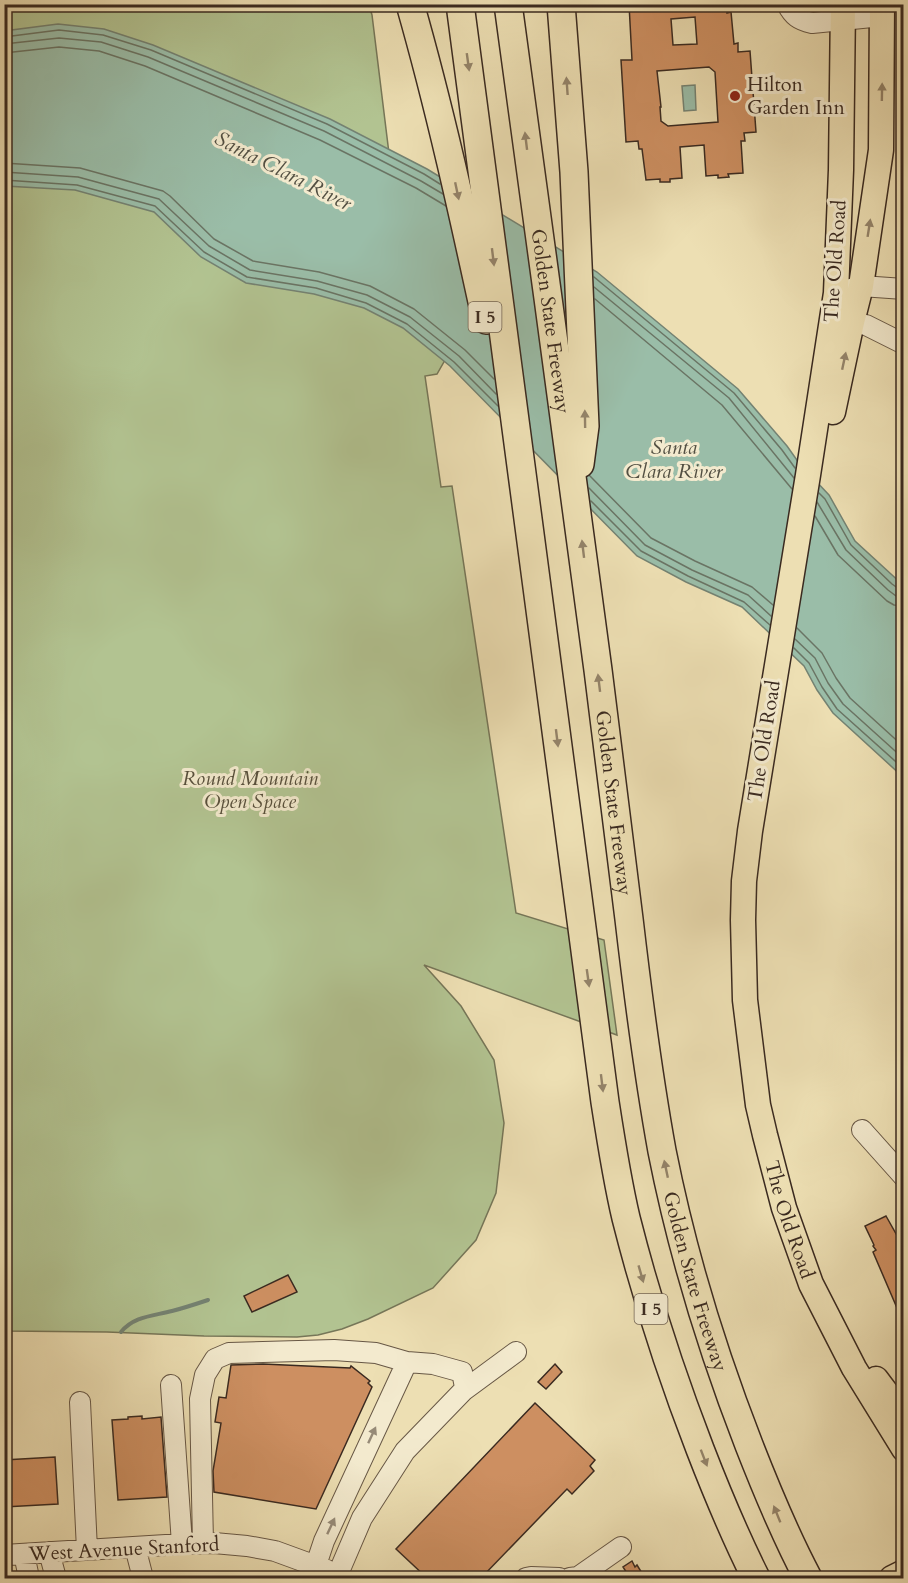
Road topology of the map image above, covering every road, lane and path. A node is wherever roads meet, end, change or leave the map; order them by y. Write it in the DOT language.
graph roads {
  1 [pos="410,4"];
  2 [pos="460,4"];
  3 [pos="508,4"];
  4 [pos="561,4"];
  5 [pos="787,4"];
  6 [pos="882,10"];
  7 [pos="843,12"];
  8 [pos="861,286"];
  9 [pos="903,289"];
  10 [pos="836,293"];
  11 [pos="842,320"];
  12 [pos="903,344"];
  13 [pos="576,498"];
  14 [pos="525,500"];
  15 [pos="758,1056"];
  16 [pos="862,1130"];
  17 [pos="903,1177"];
  18 [pos="818,1301"];
  19 [pos="516,1352"];
  20 [pos="406,1362"];
  21 [pos="171,1385"];
  22 [pos="463,1390"];
  23 [pos="80,1402"];
  24 [pos="903,1416"];
  25 [pos="903,1449"];
  26 [pos="903,1466"];
  27 [pos="203,1543"];
  28 [pos="182,1544"];
  29 [pos="129,1547"];
  30 [pos="621,1547"];
  31 [pos="87,1550"];
  32 [pos="49,1552"];
  33 [pos="24,1554"];
  34 [pos="4,1555"];
  35 [pos="805,1572"];
  36 [pos="903,1572"];
  37 [pos="331,1573"];
  38 [pos="29,1578"];
  39 [pos="56,1578"];
  40 [pos="132,1578"];
  41 [pos="143,1578"];
  42 [pos="526,1578"];
  43 [pos="559,1578"];
  44 [pos="570,1578"];
  45 [pos="756,1578"];
  46 [pos="892,1578"];
  1 -- 14 [label="highway, I 5, one-way"];
  2 -- 14 [label="highway, I 5, one-way"];
  13 -- 3 [label="highway, Golden State Freeway / I 5, one-way"];
  13 -- 4 [label="highway, I 5, one-way"];
  5 -- 7 [label="street"];
  6 -- 7 [label="street"];
  8 -- 6 [label="main road, The Old Road, one-way"];
  7 -- 10 [label="main road, The Old Road"];
  8 -- 9 [label="street"];
  8 -- 10 [label="street"];
  8 -- 11 [label="main road, The Old Road"];
  10 -- 11 [label="main road, The Old Road"];
  11 -- 12 [label="street"];
  11 -- 15 [label="main road, The Old Road"];
  35 -- 13 [label="highway, Golden State Freeway / I 5, one-way"];
  14 -- 45 [label="highway, I 5, one-way"];
  15 -- 18 [label="main road, The Old Road"];
  15 -- 24 [label="main road, The Old Road"];
  16 -- 17 [label="street"];
  18 -- 25 [label="main road, The Old Road"];
  18 -- 26 [label="main road"];
  19 -- 22 [label="street"];
  20 -- 22 [label="street"];
  20 -- 27 [label="street"];
  37 -- 20 [label="street, one-way"];
  21 -- 28 [label="street"];
  22 -- 37 [label="street"];
  23 -- 31 [label="street"];
  27 -- 28 [label="street, West Avenue Stanford"];
  27 -- 37 [label="street, West Avenue Stanford"];
  28 -- 29 [label="street, West Avenue Stanford"];
  29 -- 31 [label="street, West Avenue Stanford"];
  29 -- 40 [label="street"];
  29 -- 41 [label="street"];
  30 -- 44 [label="street"];
  31 -- 32 [label="street, West Avenue Stanford"];
  32 -- 33 [label="street, West Avenue Stanford"];
  32 -- 39 [label="street"];
  33 -- 34 [label="street, West Avenue Stanford"];
  33 -- 38 [label="street"];
  36 -- 46 [label="main road"];
  42 -- 43 [label="street"];
}
